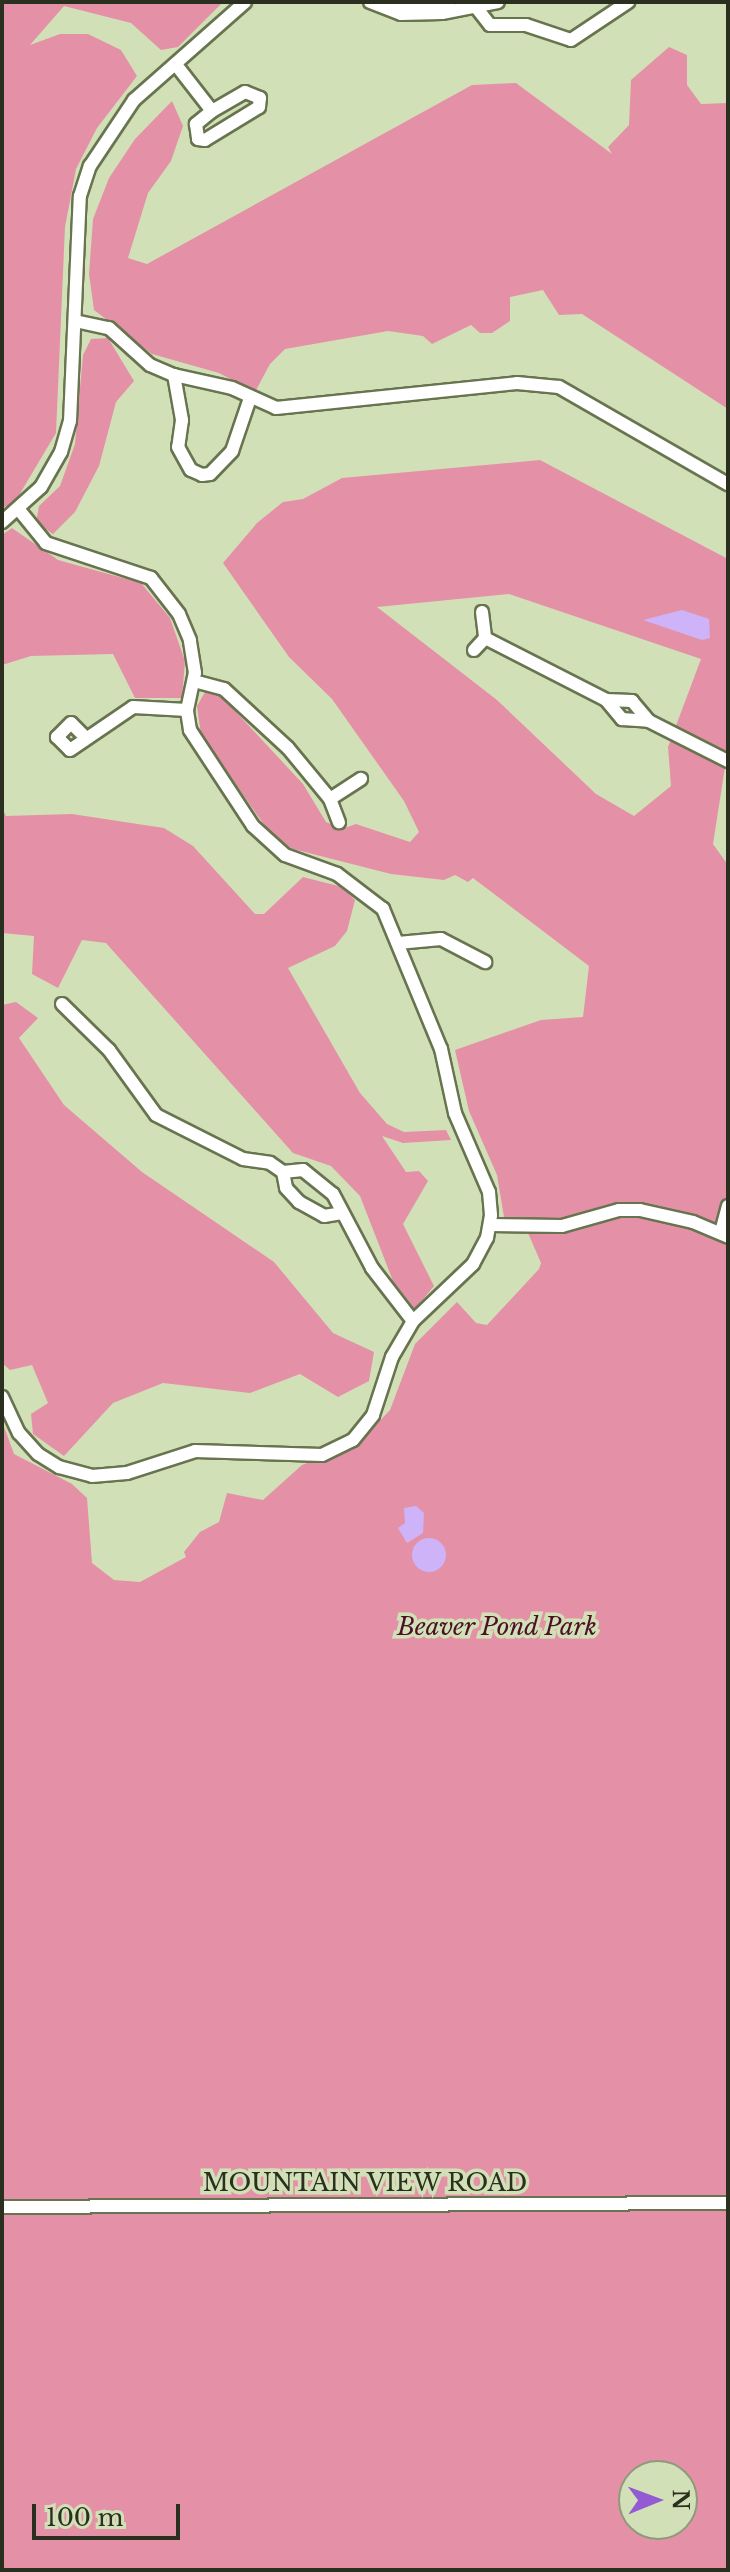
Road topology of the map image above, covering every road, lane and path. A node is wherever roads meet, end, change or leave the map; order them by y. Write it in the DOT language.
graph roads {
  1 [pos="245,2"];
  2 [pos="370,2"];
  3 [pos="450,2"];
  4 [pos="498,2"];
  5 [pos="628,2"];
  6 [pos="473,5"];
  7 [pos="386,7"];
  8 [pos="177,66"];
  9 [pos="212,111"];
  10 [pos="75,321"];
  11 [pos="174,375"];
  12 [pos="250,398"];
  13 [pos="728,484"];
  14 [pos="20,511"];
  15 [pos="2,522"];
  16 [pos="482,612"];
  17 [pos="485,638"];
  18 [pos="474,650"];
  19 [pos="194,681"];
  20 [pos="606,700"];
  21 [pos="187,710"];
  22 [pos="649,721"];
  23 [pos="84,736"];
  24 [pos="728,761"];
  25 [pos="361,779"];
  26 [pos="330,799"];
  27 [pos="339,822"];
  28 [pos="398,943"];
  29 [pos="485,962"];
  30 [pos="62,1004"];
  31 [pos="283,1172"];
  32 [pos="728,1206"];
  33 [pos="342,1213"];
  34 [pos="490,1225"];
  35 [pos="724,1234"];
  36 [pos="413,1321"];
  37 [pos="2,1397"];
  38 [pos="728,2203"];
  39 [pos="2,2207"];
  1 -- 8 [label="street"];
  2 -- 7 [label="street"];
  3 -- 7 [label="street"];
  4 -- 6 [label="street"];
  5 -- 6 [label="street"];
  6 -- 7 [label="street"];
  8 -- 9 [label="street"];
  8 -- 10 [label="street"];
  9 -- 9 [label="street"];
  10 -- 11 [label="street"];
  10 -- 14 [label="street"];
  11 -- 12 [label="street"];
  11 -- 12 [label="street"];
  12 -- 13 [label="street"];
  14 -- 15 [label="street"];
  14 -- 19 [label="street"];
  16 -- 17 [label="street"];
  17 -- 18 [label="street"];
  17 -- 20 [label="street"];
  19 -- 21 [label="street"];
  19 -- 26 [label="street"];
  20 -- 22 [label="street"];
  20 -- 22 [label="street"];
  21 -- 23 [label="street"];
  21 -- 28 [label="street"];
  22 -- 24 [label="street"];
  25 -- 26 [label="street"];
  26 -- 27 [label="street"];
  28 -- 29 [label="street"];
  28 -- 34 [label="street"];
  30 -- 31 [label="street"];
  31 -- 33 [label="street"];
  31 -- 33 [label="street"];
  32 -- 35 [label="street"];
  33 -- 36 [label="street"];
  34 -- 35 [label="street"];
  34 -- 36 [label="street"];
  36 -- 37 [label="street"];
  38 -- 39 [label="street, MOUNTAIN VIEW ROAD"];
}
